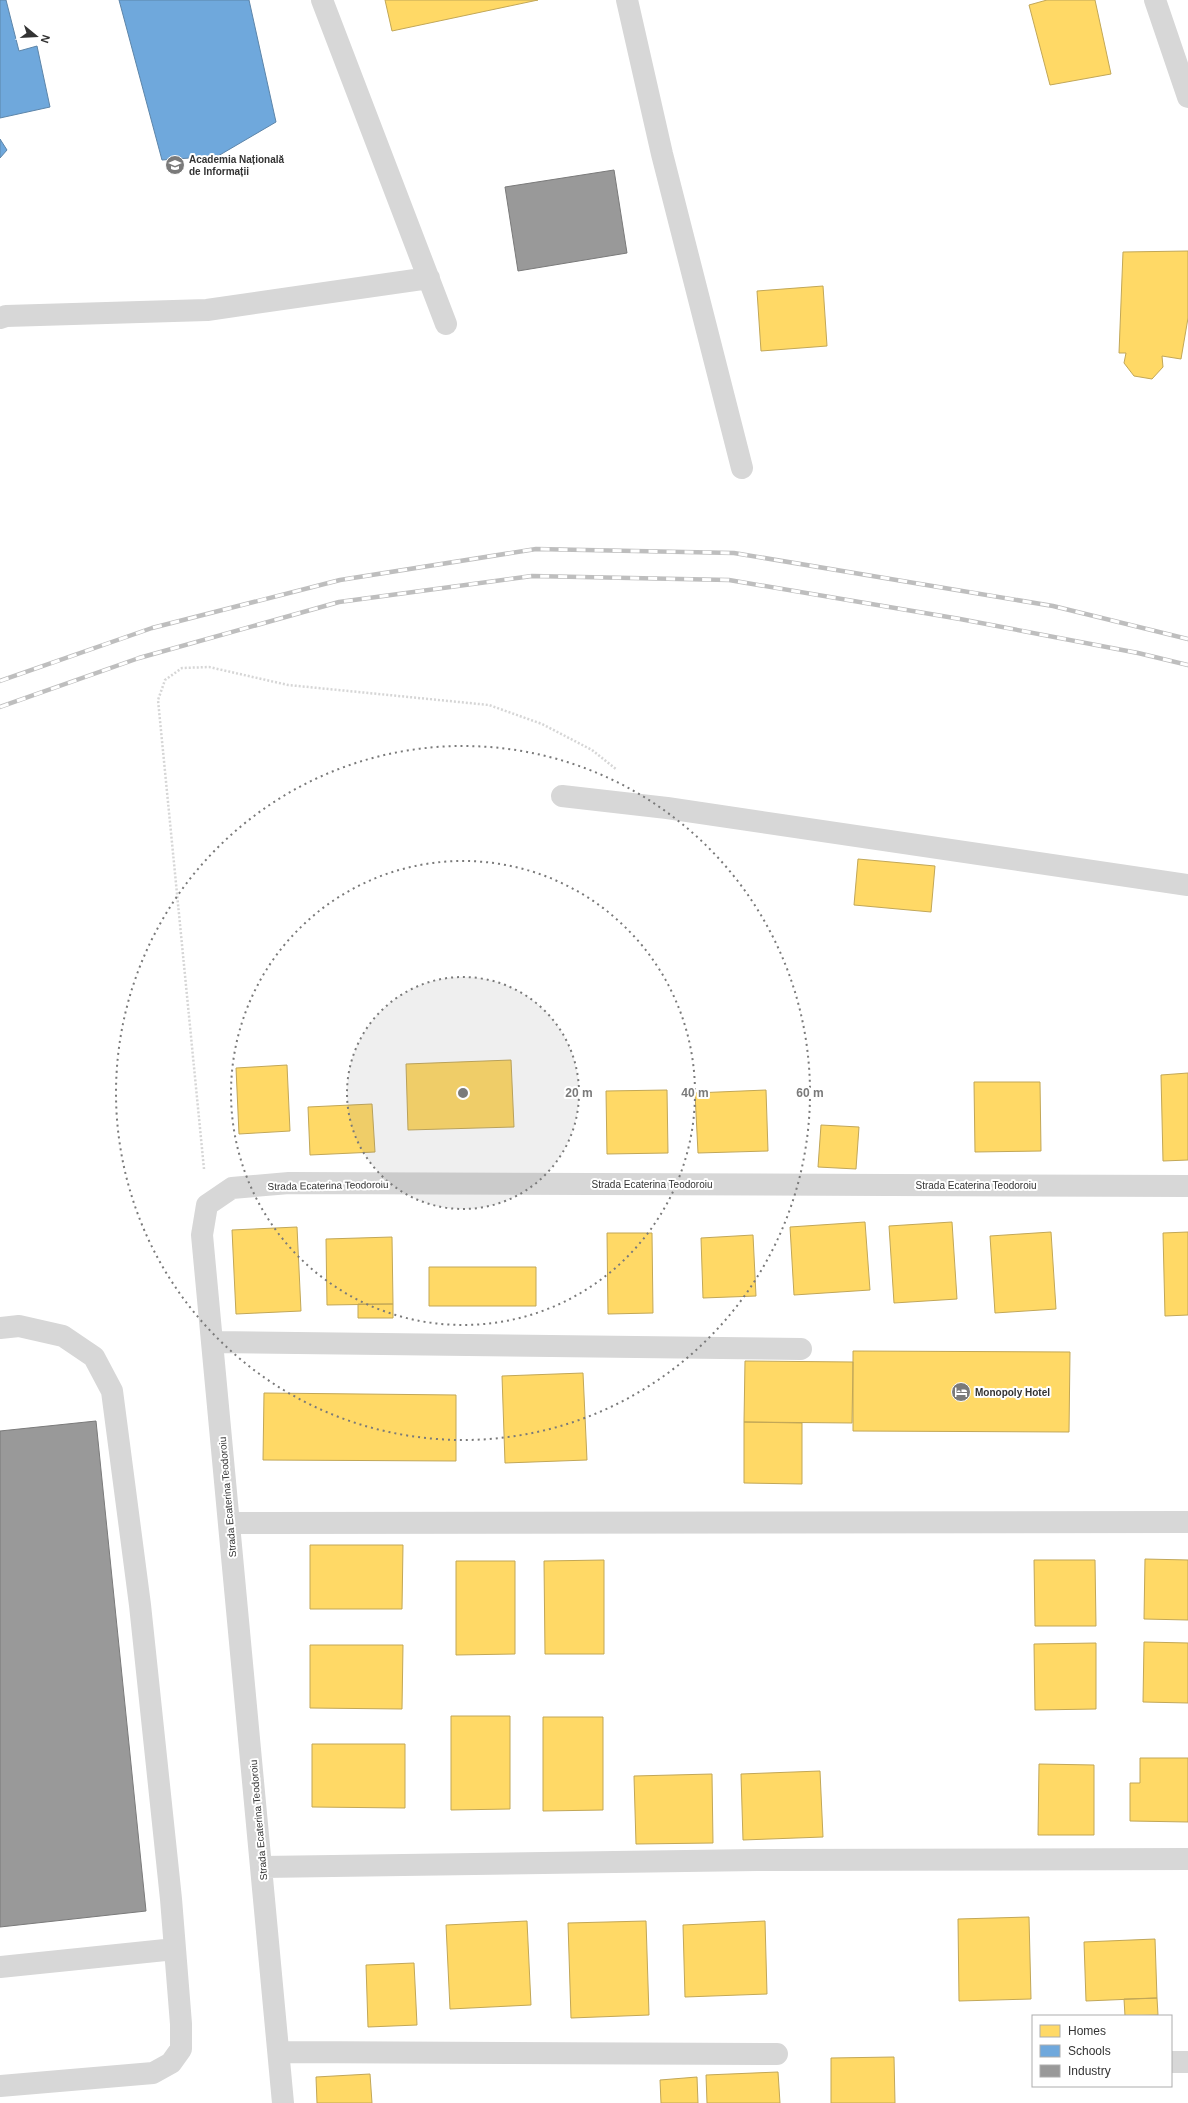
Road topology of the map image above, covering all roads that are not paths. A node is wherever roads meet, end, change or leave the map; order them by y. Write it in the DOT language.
graph roads {
  1 [pos="322,0"];
  2 [pos="627,0"];
  3 [pos="1155,0"];
  4 [pos="1188,97"];
  5 [pos="429,278"];
  6 [pos="0,318"];
  7 [pos="446,324"];
  8 [pos="742,468"];
  9 [pos="562,796"];
  10 [pos="1188,885"];
  11 [pos="1188,1186"];
  12 [pos="0,1328"];
  13 [pos="212,1342"];
  14 [pos="801,1349"];
  15 [pos="1188,1522"];
  16 [pos="229,1523"];
  17 [pos="1188,1859"];
  18 [pos="262,1867"];
  19 [pos="175,1949"];
  20 [pos="0,1967"];
  21 [pos="279,2052"];
  22 [pos="776,2054"];
  23 [pos="1172,2062"];
  24 [pos="1188,2062"];
  25 [pos="0,2086"];
  26 [pos="283,2103"];
  1 -- 5 [label="street"];
  2 -- 8 [label="street"];
  3 -- 4 [label="street"];
  5 -- 6 [label="street"];
  5 -- 7 [label="street"];
  9 -- 10 [label="street"];
  11 -- 13 [label="street, Strada Ecaterina Teodoroiu"];
  12 -- 19 [label="street"];
  13 -- 14 [label="street"];
  13 -- 16 [label="street, Strada Ecaterina Teodoroiu"];
  15 -- 16 [label="street"];
  16 -- 18 [label="street, Strada Ecaterina Teodoroiu"];
  17 -- 18 [label="street"];
  18 -- 21 [label="street, Strada Ecaterina Teodoroiu"];
  19 -- 20 [label="street"];
  19 -- 25 [label="street"];
  21 -- 22 [label="street"];
  21 -- 26 [label="street, Strada Ecaterina Teodoroiu"];
  23 -- 24 [label="street"];
}
